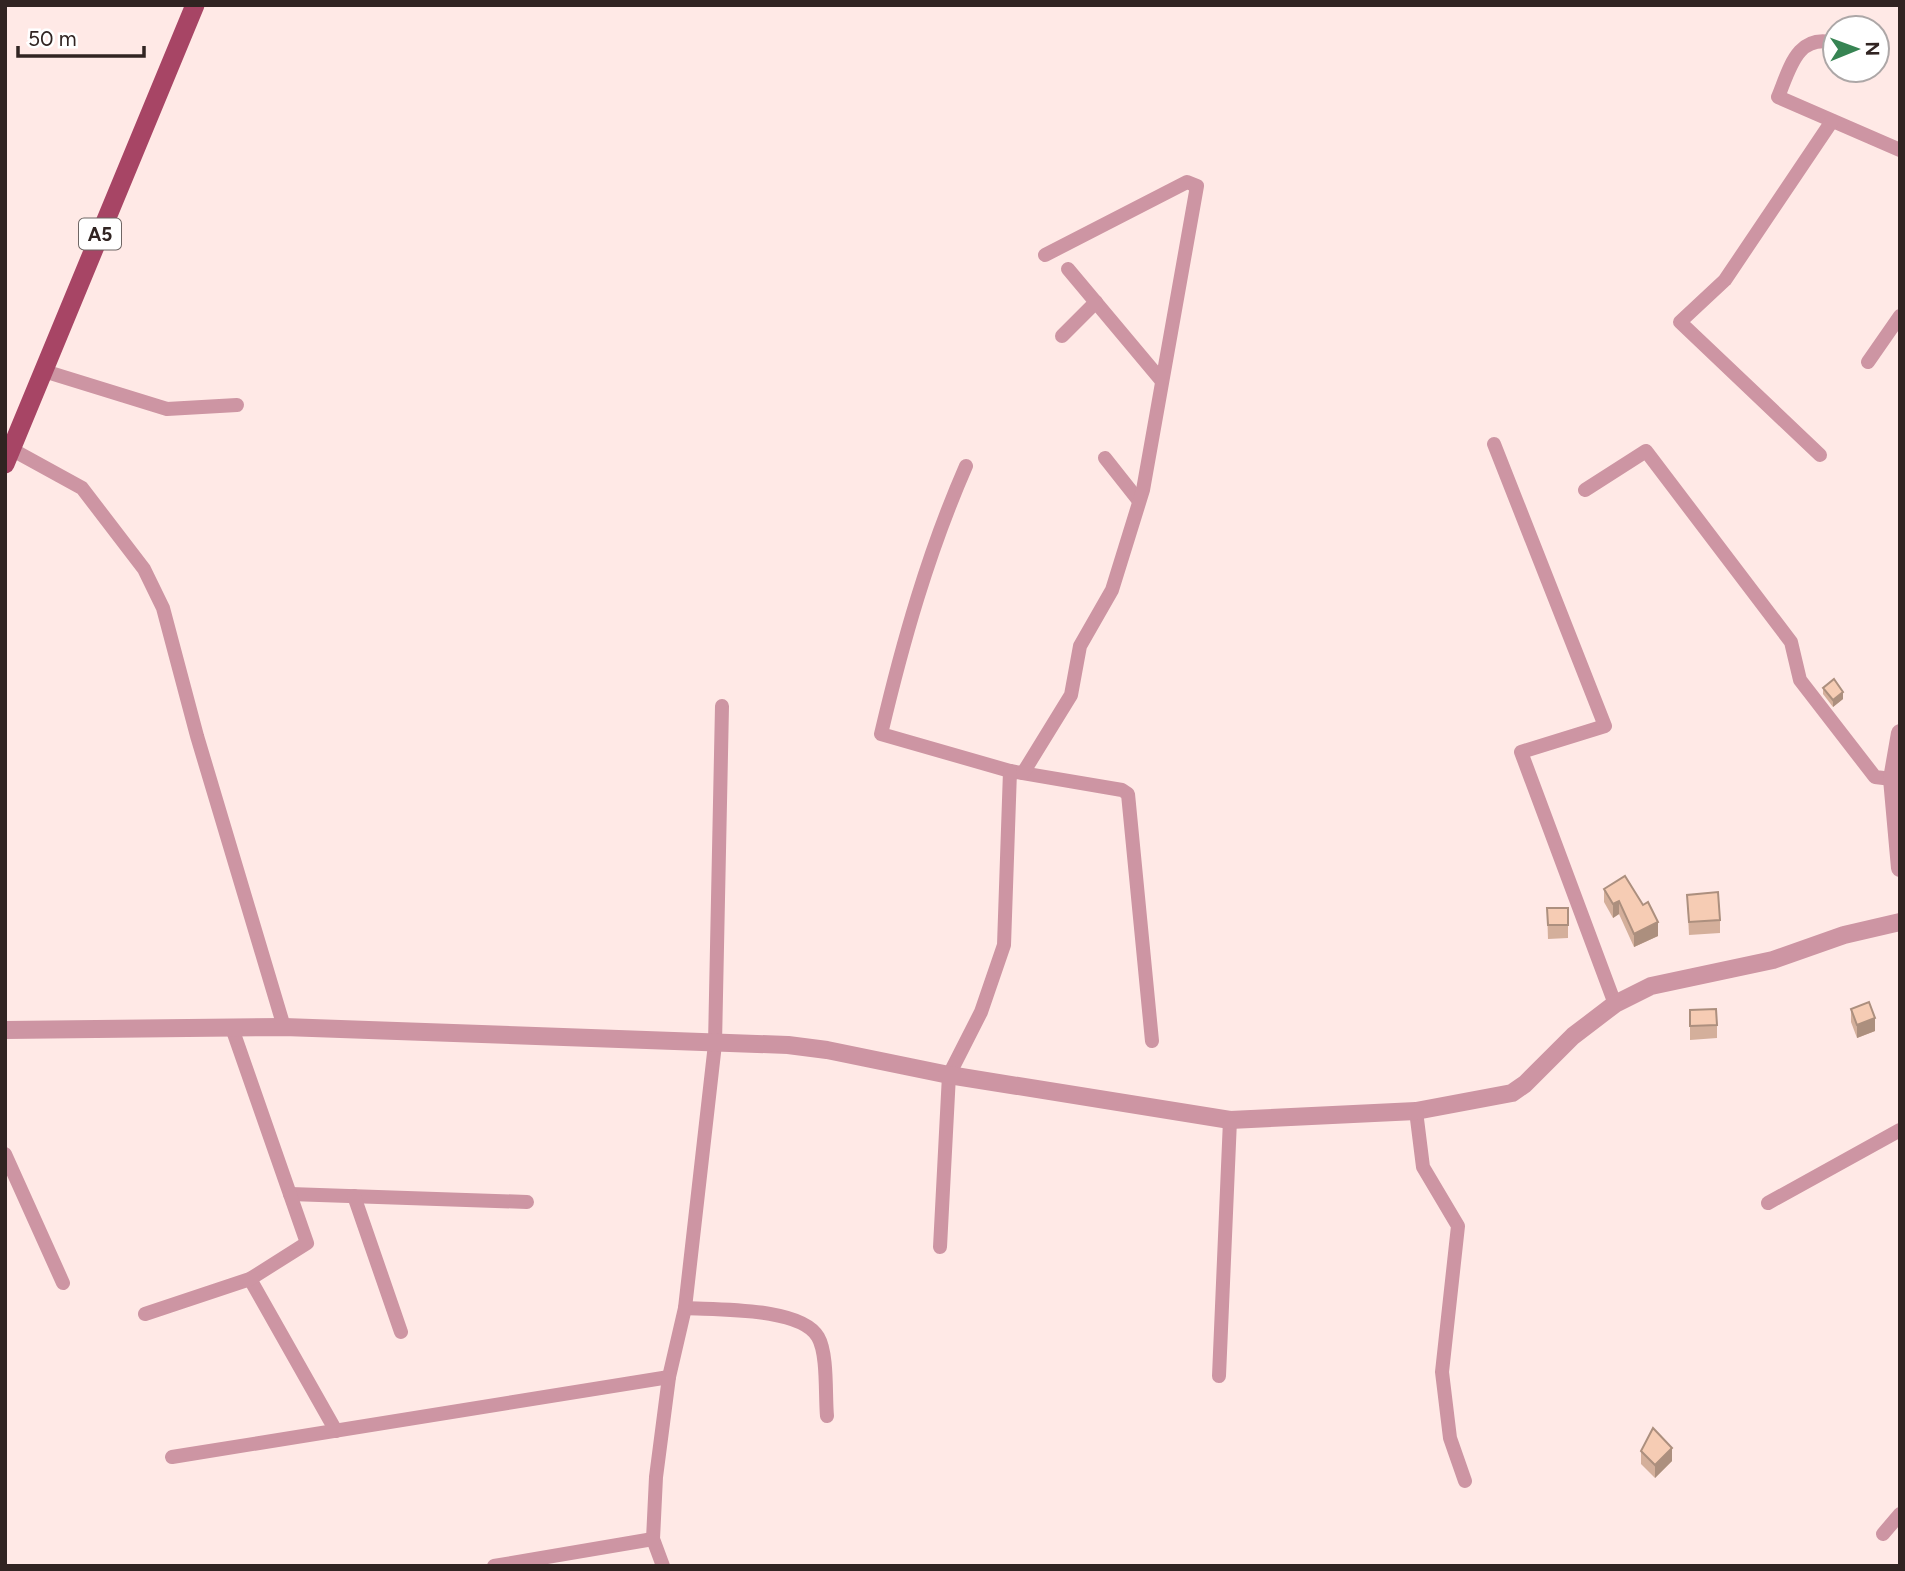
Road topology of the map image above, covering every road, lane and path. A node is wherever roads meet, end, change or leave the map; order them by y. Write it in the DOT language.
graph roads {
  1 [pos="195,5"];
  2 [pos="1821,42"];
  3 [pos="1832,121"];
  4 [pos="1900,150"];
  5 [pos="1045,255"];
  6 [pos="1068,269"];
  7 [pos="1096,302"];
  8 [pos="1900,316"];
  9 [pos="1062,336"];
  10 [pos="1868,362"];
  11 [pos="44,371"];
  12 [pos="1161,380"];
  13 [pos="237,405"];
  14 [pos="1494,444"];
  15 [pos="1820,455"];
  16 [pos="8,456"];
  17 [pos="1105,458"];
  18 [pos="966,466"];
  19 [pos="1585,490"];
  20 [pos="1139,501"];
  21 [pos="722,706"];
  22 [pos="1900,733"];
  23 [pos="1016,772"];
  24 [pos="1892,779"];
  25 [pos="1900,868"];
  26 [pos="1900,922"];
  27 [pos="1615,1004"];
  28 [pos="284,1027"];
  29 [pos="232,1028"];
  30 [pos="5,1030"];
  31 [pos="1152,1041"];
  32 [pos="715,1044"];
  33 [pos="949,1075"];
  34 [pos="1416,1111"];
  35 [pos="1230,1120"];
  36 [pos="1900,1130"];
  37 [pos="5,1154"];
  38 [pos="290,1194"];
  39 [pos="354,1196"];
  40 [pos="527,1202"];
  41 [pos="1768,1203"];
  42 [pos="940,1247"];
  43 [pos="250,1279"];
  44 [pos="64,1283"];
  45 [pos="685,1308"];
  46 [pos="145,1314"];
  47 [pos="401,1332"];
  48 [pos="1219,1376"];
  49 [pos="669,1377"];
  50 [pos="827,1416"];
  51 [pos="335,1431"];
  52 [pos="172,1457"];
  53 [pos="1465,1481"];
  54 [pos="1900,1514"];
  55 [pos="1883,1534"];
  56 [pos="653,1539"];
  57 [pos="494,1566"];
  58 [pos="663,1566"];
  1 -- 11 [label="main road, A5"];
  2 -- 3 [label="street"];
  3 -- 4 [label="street"];
  3 -- 15 [label="street"];
  5 -- 12 [label="street"];
  6 -- 7 [label="street"];
  7 -- 9 [label="street"];
  7 -- 12 [label="street"];
  8 -- 10 [label="street"];
  11 -- 13 [label="street"];
  11 -- 16 [label="main road, A5"];
  12 -- 20 [label="street"];
  14 -- 27 [label="street"];
  16 -- 28 [label="street"];
  17 -- 20 [label="street"];
  18 -- 23 [label="street"];
  19 -- 24 [label="street"];
  20 -- 23 [label="street"];
  21 -- 32 [label="street"];
  22 -- 24 [label="street"];
  23 -- 31 [label="street"];
  23 -- 33 [label="street"];
  24 -- 25 [label="street"];
  26 -- 27 [label="street"];
  27 -- 34 [label="street"];
  28 -- 29 [label="street"];
  28 -- 32 [label="street"];
  29 -- 30 [label="street"];
  29 -- 38 [label="street"];
  32 -- 33 [label="street"];
  32 -- 45 [label="street"];
  33 -- 35 [label="street"];
  33 -- 42 [label="street"];
  34 -- 35 [label="street"];
  34 -- 53 [label="street"];
  35 -- 48 [label="street"];
  36 -- 41 [label="street"];
  37 -- 44 [label="street"];
  38 -- 39 [label="street"];
  38 -- 43 [label="street"];
  39 -- 40 [label="street"];
  39 -- 47 [label="street"];
  43 -- 46 [label="street"];
  43 -- 51 [label="street"];
  45 -- 49 [label="street"];
  45 -- 50 [label="street"];
  49 -- 51 [label="street"];
  49 -- 56 [label="street"];
  51 -- 52 [label="street"];
  54 -- 55 [label="street"];
  56 -- 57 [label="street"];
  56 -- 58 [label="street"];
}
